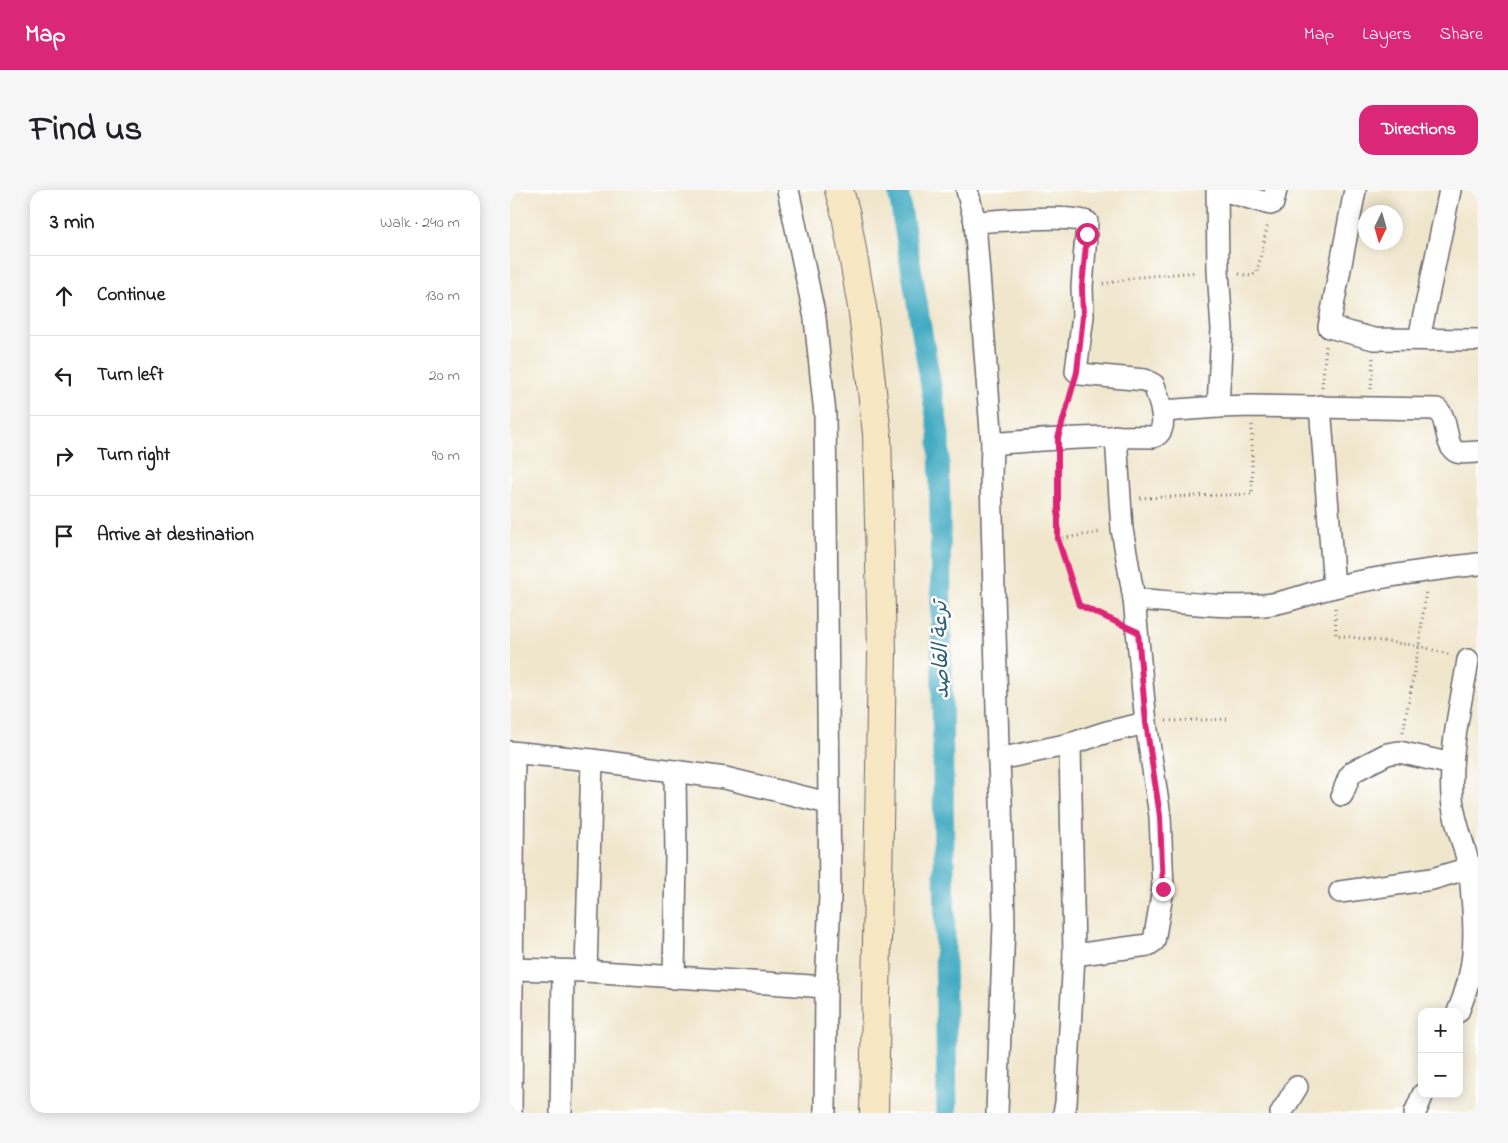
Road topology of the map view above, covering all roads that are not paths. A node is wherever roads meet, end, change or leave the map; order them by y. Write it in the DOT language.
graph roads {
  1 [pos="788,190"];
  2 [pos="839,190"];
  3 [pos="968,190"];
  4 [pos="1217,190"];
  5 [pos="1222,190"];
  6 [pos="1355,190"];
  7 [pos="1450,190"];
  8 [pos="1274,197"];
  9 [pos="975,222"];
  10 [pos="1419,339"];
  11 [pos="1478,340"];
  12 [pos="1218,406"];
  13 [pos="1320,406"];
  14 [pos="1163,411"];
  15 [pos="1116,436"];
  16 [pos="992,444"];
  17 [pos="1478,452"];
  18 [pos="1478,564"];
  19 [pos="1334,587"];
  20 [pos="1134,599"];
  21 [pos="1468,660"];
  22 [pos="1146,723"];
  23 [pos="1070,744"];
  24 [pos="512,753"];
  25 [pos="999,759"];
  26 [pos="592,760"];
  27 [pos="1452,764"];
  28 [pos="674,771"];
  29 [pos="1342,795"];
  30 [pos="828,803"];
  31 [pos="1474,868"];
  32 [pos="1340,892"];
  33 [pos="1074,955"];
  34 [pos="511,969"];
  35 [pos="563,971"];
  36 [pos="586,971"];
  37 [pos="674,978"];
  38 [pos="826,987"];
  39 [pos="1460,1008"];
  40 [pos="1298,1087"];
  41 [pos="1421,1098"];
  42 [pos="511,1113"];
  43 [pos="561,1113"];
  44 [pos="825,1113"];
  45 [pos="874,1113"];
  46 [pos="998,1113"];
  47 [pos="1064,1113"];
  48 [pos="1281,1113"];
  49 [pos="1415,1113"];
  1 -- 30 [label="street"];
  2 -- 45 [label="street"];
  3 -- 9 [label="street"];
  4 -- 12 [label="street"];
  5 -- 8 [label="street"];
  6 -- 10 [label="street"];
  7 -- 10 [label="street"];
  9 -- 14 [label="street"];
  9 -- 16 [label="street"];
  10 -- 11 [label="street"];
  12 -- 13 [label="street"];
  12 -- 14 [label="street"];
  13 -- 17 [label="street"];
  13 -- 19 [label="street"];
  14 -- 15 [label="street"];
  15 -- 16 [label="street"];
  15 -- 20 [label="street"];
  16 -- 25 [label="street"];
  18 -- 19 [label="street"];
  19 -- 20 [label="street"];
  20 -- 22 [label="street"];
  21 -- 27 [label="street"];
  22 -- 23 [label="street"];
  22 -- 33 [label="street"];
  23 -- 25 [label="street"];
  23 -- 33 [label="street"];
  24 -- 26 [label="street"];
  24 -- 34 [label="street"];
  25 -- 46 [label="street"];
  26 -- 28 [label="street"];
  26 -- 36 [label="street"];
  27 -- 29 [label="street"];
  27 -- 31 [label="street"];
  28 -- 30 [label="street"];
  28 -- 37 [label="street"];
  30 -- 38 [label="street"];
  31 -- 32 [label="street"];
  31 -- 39 [label="street"];
  33 -- 47 [label="street"];
  34 -- 35 [label="street"];
  34 -- 42 [label="street"];
  35 -- 36 [label="street"];
  35 -- 43 [label="street"];
  36 -- 37 [label="street"];
  37 -- 38 [label="street"];
  38 -- 44 [label="street"];
  40 -- 48 [label="street"];
  41 -- 49 [label="street"];
}
